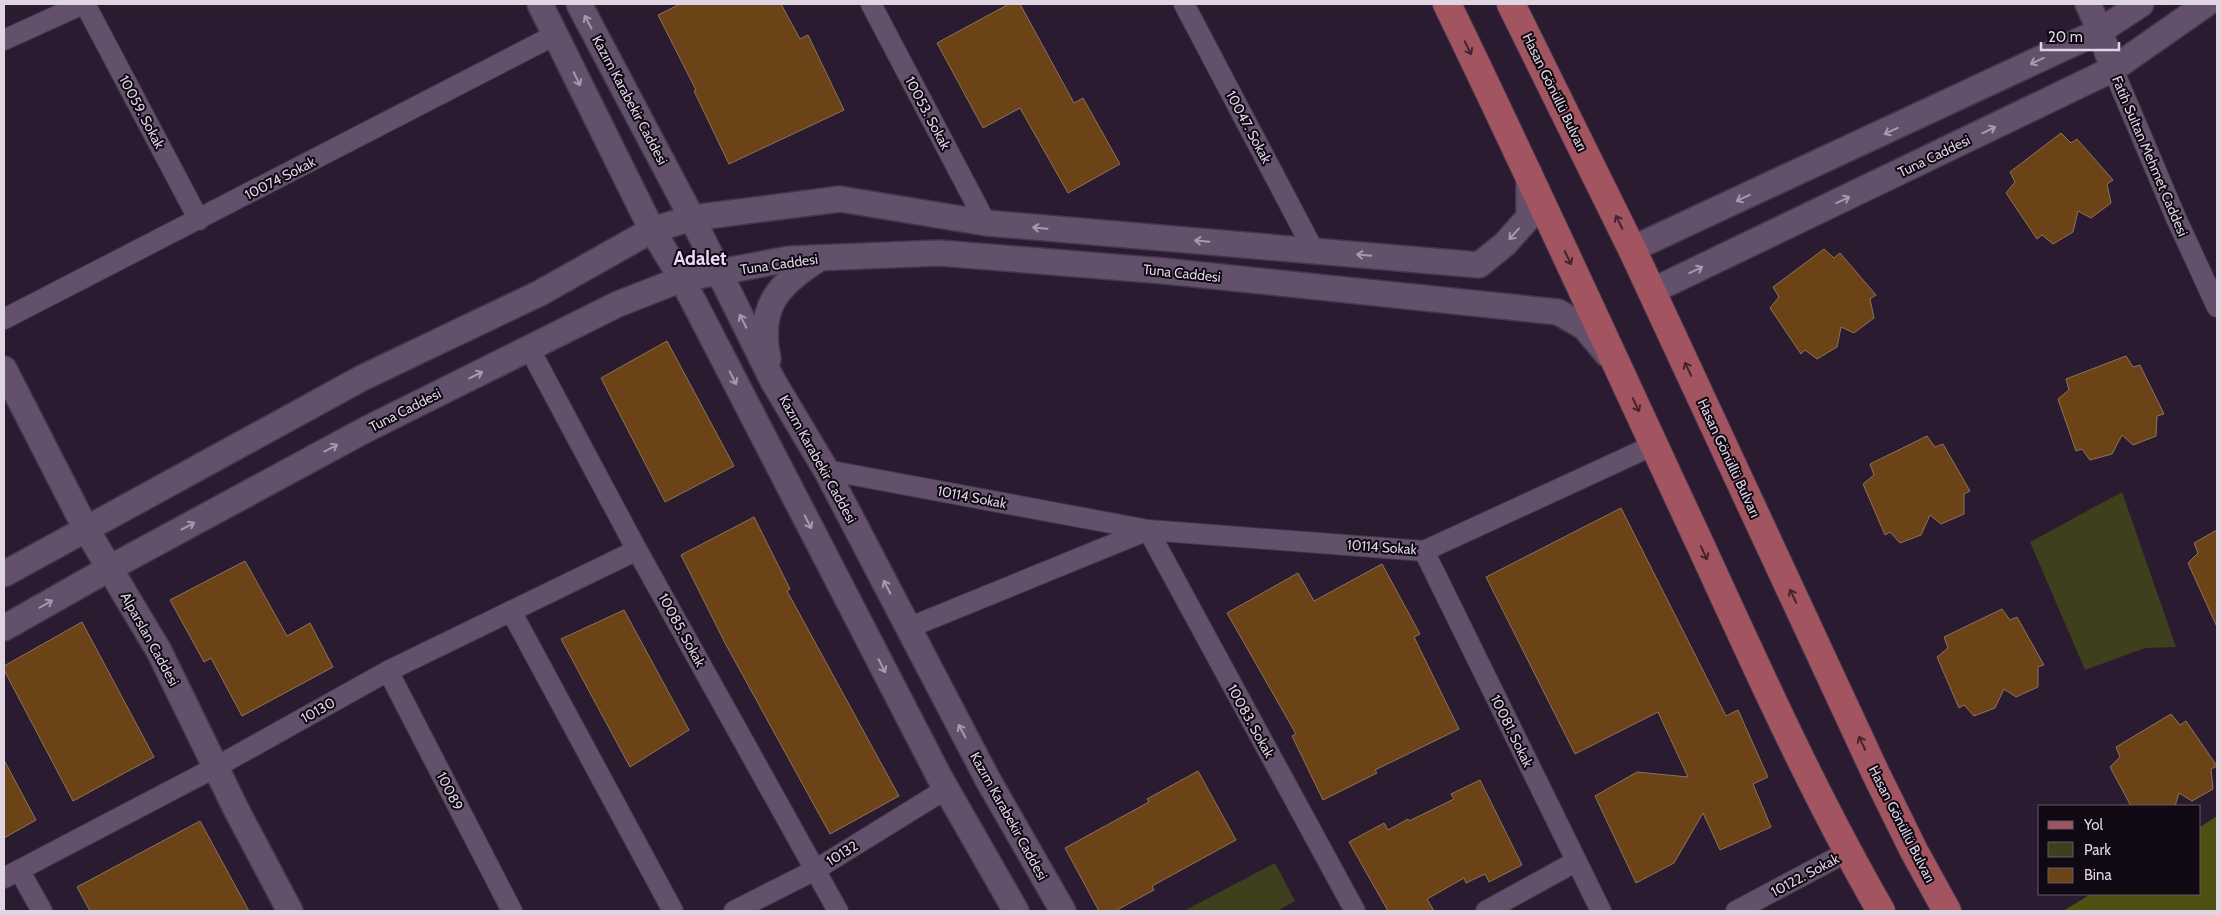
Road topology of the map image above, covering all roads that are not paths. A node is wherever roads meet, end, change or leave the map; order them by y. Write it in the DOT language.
graph roads {
  1 [pos="84,4"];
  2 [pos="540,4"];
  3 [pos="579,4"];
  4 [pos="871,4"];
  5 [pos="1184,4"];
  6 [pos="1447,4"];
  7 [pos="1511,4"];
  8 [pos="2088,4"];
  9 [pos="2141,4"];
  10 [pos="2206,4"];
  11 [pos="2100,31"];
  12 [pos="555,35"];
  13 [pos="4,40"];
  14 [pos="2113,69"];
  15 [pos="1529,173"];
  16 [pos="692,218"];
  17 [pos="199,220"];
  18 [pos="986,223"];
  19 [pos="652,230"];
  20 [pos="1632,249"];
  21 [pos="1314,251"];
  22 [pos="820,258"];
  23 [pos="718,272"];
  24 [pos="682,279"];
  25 [pos="1652,291"];
  26 [pos="2217,307"];
  27 [pos="4,319"];
  28 [pos="529,348"];
  29 [pos="1616,364"];
  30 [pos="4,369"];
  31 [pos="773,381"];
  32 [pos="1654,445"];
  33 [pos="826,470"];
  34 [pos="86,529"];
  35 [pos="1148,530"];
  36 [pos="638,550"];
  37 [pos="1424,551"];
  38 [pos="110,568"];
  39 [pos="4,574"];
  40 [pos="511,611"];
  41 [pos="4,628"];
  42 [pos="908,628"];
  43 [pos="388,671"];
  44 [pos="216,767"];
  45 [pos="946,789"];
  46 [pos="1847,852"];
  47 [pos="1575,862"];
  48 [pos="815,870"];
  49 [pos="11,874"];
  50 [pos="42,911"];
  51 [pos="290,911"];
  52 [pos="512,911"];
  53 [pos="674,911"];
  54 [pos="734,911"];
  55 [pos="838,911"];
  56 [pos="1016,911"];
  57 [pos="1063,911"];
  58 [pos="1355,911"];
  59 [pos="1486,911"];
  60 [pos="1601,911"];
  61 [pos="1736,911"];
  62 [pos="1880,911"];
  63 [pos="1947,911"];
  1 -- 13 [label="street"];
  1 -- 17 [label="street, 10059. Sokak"];
  2 -- 12 [label="street"];
  16 -- 3 [label="street, Kazım Karabekir Caddesi, one-way"];
  4 -- 18 [label="street, 10053. Sokak"];
  5 -- 21 [label="street, 10047. Sokak"];
  6 -- 15 [label="main road, one-way"];
  20 -- 7 [label="main road, Hasan Gönüllü Bulvarı, one-way"];
  8 -- 11 [label="street, Fatih Sultan Mehmet Caddesi"];
  9 -- 11 [label="street"];
  10 -- 14 [label="street, Tuna Caddesi"];
  11 -- 14 [label="street, Fatih Sultan Mehmet Caddesi"];
  11 -- 20 [label="street, one-way"];
  12 -- 17 [label="street, 10074 Sokak"];
  12 -- 19 [label="street, one-way"];
  25 -- 14 [label="street, Tuna Caddesi, one-way"];
  14 -- 26 [label="street, Fatih Sultan Mehmet Caddesi"];
  15 -- 21 [label="street, one-way"];
  15 -- 29 [label="main road, one-way"];
  16 -- 18 [label="street"];
  16 -- 19 [label="street"];
  16 -- 23 [label="street, Kazım Karabekir Caddesi"];
  17 -- 27 [label="street, 10074 Sokak"];
  21 -- 18 [label="street, one-way"];
  19 -- 24 [label="street"];
  19 -- 34 [label="street"];
  20 -- 25 [label="main road, Hasan Gönüllü Bulvarı"];
  22 -- 23 [label="street, Tuna Caddesi"];
  22 -- 29 [label="street, Tuna Caddesi"];
  22 -- 31 [label="street"];
  23 -- 24 [label="street, Tuna Caddesi"];
  31 -- 23 [label="street, Kazım Karabekir Caddesi, one-way"];
  24 -- 28 [label="street, Tuna Caddesi"];
  24 -- 45 [label="street, one-way"];
  63 -- 25 [label="main road, Hasan Gönüllü Bulvarı, one-way"];
  28 -- 36 [label="street, 10085. Sokak"];
  38 -- 28 [label="street, Tuna Caddesi, one-way"];
  29 -- 32 [label="main road, one-way"];
  30 -- 34 [label="street, Alparslan Caddesi"];
  31 -- 33 [label="street, Kazım Karabekir Caddesi"];
  32 -- 37 [label="street, 10114 Sokak"];
  32 -- 46 [label="main road, one-way"];
  33 -- 35 [label="street, 10114 Sokak"];
  42 -- 33 [label="street, Kazım Karabekir Caddesi, one-way"];
  34 -- 38 [label="street, Alparslan Caddesi"];
  34 -- 39 [label="street"];
  35 -- 37 [label="street, 10114 Sokak"];
  35 -- 42 [label="street, 10114 Sokak"];
  35 -- 58 [label="street, 10083. Sokak"];
  36 -- 40 [label="street, 10130"];
  36 -- 48 [label="street, 10085. Sokak"];
  37 -- 47 [label="street, 10081. Sokak"];
  41 -- 38 [label="street, Tuna Caddesi, one-way"];
  38 -- 44 [label="street, Alparslan Caddesi"];
  40 -- 43 [label="street, 10130"];
  40 -- 53 [label="street"];
  57 -- 42 [label="street, Kazım Karabekir Caddesi, one-way"];
  43 -- 44 [label="street, 10130"];
  43 -- 52 [label="street, 10089"];
  44 -- 49 [label="street, 10130"];
  44 -- 51 [label="street, Alparslan Caddesi"];
  45 -- 48 [label="street, 10132"];
  45 -- 56 [label="street"];
  46 -- 61 [label="street, 10122. Sokak"];
  46 -- 62 [label="main road"];
  47 -- 59 [label="street"];
  47 -- 60 [label="street, 10081. Sokak"];
  48 -- 54 [label="street, 10132"];
  48 -- 55 [label="street, 10085. Sokak"];
  49 -- 50 [label="street"];
}
